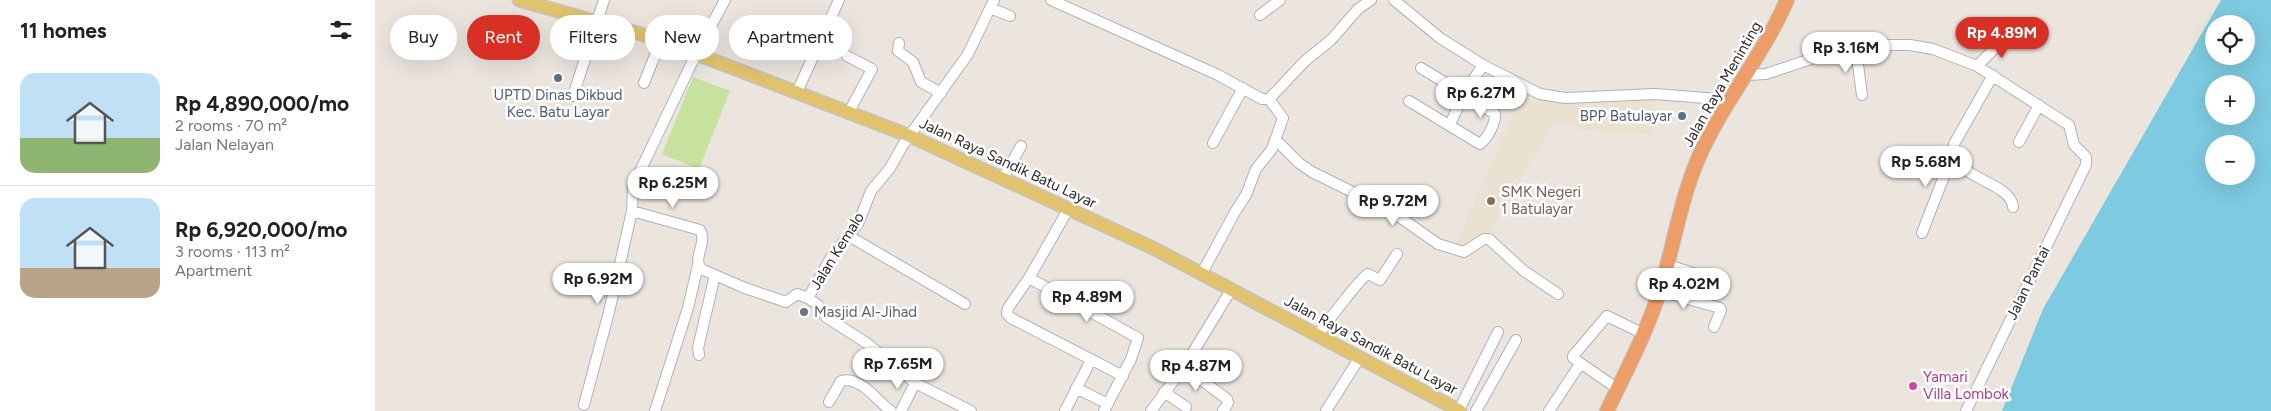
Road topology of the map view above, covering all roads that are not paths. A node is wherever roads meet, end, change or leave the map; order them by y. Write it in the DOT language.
graph roads {
  1 [pos="519,0"];
  2 [pos="604,0"];
  3 [pos="725,0"];
  4 [pos="839,0"];
  5 [pos="1051,0"];
  6 [pos="1279,0"];
  7 [pos="1371,0"];
  8 [pos="1394,0"];
  9 [pos="1787,0"];
  10 [pos="992,4"];
  11 [pos="572,15"];
  12 [pos="599,15"];
  13 [pos="717,15"];
  14 [pos="1260,15"];
  15 [pos="1010,16"];
  16 [pos="2017,32"];
  17 [pos="899,43"];
  18 [pos="1856,50"];
  19 [pos="852,58"];
  20 [pos="584,60"];
  21 [pos="654,60"];
  22 [pos="693,60"];
  23 [pos="717,60"];
  24 [pos="1483,65"];
  25 [pos="1977,66"];
  26 [pos="1421,68"];
  27 [pos="1747,75"];
  28 [pos="1993,75"];
  29 [pos="645,83"];
  30 [pos="1243,88"];
  31 [pos="797,92"];
  32 [pos="941,93"];
  33 [pos="1464,94"];
  34 [pos="1862,95"];
  35 [pos="573,96"];
  36 [pos="1269,99"];
  37 [pos="1731,100"];
  38 [pos="1409,101"];
  39 [pos="2039,105"];
  40 [pos="849,112"];
  41 [pos="1450,124"];
  42 [pos="910,136"];
  43 [pos="1276,140"];
  44 [pos="2019,142"];
  45 [pos="1213,143"];
  46 [pos="1021,146"];
  47 [pos="1953,154"];
  48 [pos="1003,178"];
  49 [pos="2013,207"];
  50 [pos="1069,208"];
  51 [pos="632,211"];
  52 [pos="1922,232"];
  53 [pos="849,236"];
  54 [pos="1397,254"];
  55 [pos="698,265"];
  56 [pos="1667,265"];
  57 [pos="1202,274"];
  58 [pos="715,275"];
  59 [pos="1029,278"];
  60 [pos="1709,278"];
  61 [pos="1231,290"];
  62 [pos="1660,291"];
  63 [pos="1558,294"];
  64 [pos="807,298"];
  65 [pos="965,304"];
  66 [pos="1714,327"];
  67 [pos="1498,332"];
  68 [pos="1644,334"];
  69 [pos="1318,335"];
  70 [pos="1516,340"];
  71 [pos="699,355"];
  72 [pos="1360,357"];
  73 [pos="1091,360"];
  74 [pos="1580,364"];
  75 [pos="1184,367"];
  76 [pos="1123,376"];
  77 [pos="915,383"];
  78 [pos="1076,388"];
  79 [pos="1618,389"];
  80 [pos="1164,392"];
  81 [pos="829,402"];
  82 [pos="584,405"];
  83 [pos="1106,407"];
  84 [pos="1186,407"];
  85 [pos="655,411"];
  86 [pos="891,411"];
  87 [pos="901,411"];
  88 [pos="971,411"];
  89 [pos="1065,411"];
  90 [pos="1151,411"];
  91 [pos="1223,411"];
  92 [pos="1326,411"];
  93 [pos="1459,411"];
  94 [pos="1476,411"];
  95 [pos="1549,411"];
  96 [pos="1607,411"];
  97 [pos="1966,411"];
  1 -- 11 [label="main road, Jalan Raya Sandik Batu Layar"];
  2 -- 12 [label="street"];
  3 -- 13 [label="street"];
  4 -- 31 [label="street"];
  5 -- 30 [label="street"];
  6 -- 14 [label="street"];
  7 -- 36 [label="street"];
  8 -- 24 [label="street"];
  9 -- 27 [label="highway, Jalan Raya Meninting"];
  10 -- 15 [label="street"];
  10 -- 32 [label="street, Jalan Kemalo"];
  16 -- 25 [label="street"];
  17 -- 32 [label="street"];
  18 -- 25 [label="street"];
  18 -- 27 [label="street"];
  18 -- 34 [label="street"];
  19 -- 40 [label="street"];
  20 -- 35 [label="street"];
  21 -- 29 [label="street"];
  22 -- 51 [label="street"];
  23 -- 31 [label="main road, Jalan Raya Sandik Batu Layar"];
  24 -- 33 [label="street"];
  24 -- 37 [label="street"];
  25 -- 28 [label="street"];
  26 -- 33 [label="street"];
  27 -- 37 [label="highway, Jalan Raya Meninting"];
  28 -- 39 [label="street"];
  28 -- 47 [label="street"];
  30 -- 36 [label="street"];
  30 -- 45 [label="street"];
  31 -- 40 [label="main road, Jalan Raya Sandik Batu Layar"];
  32 -- 42 [label="street, Jalan Kemalo"];
  33 -- 41 [label="street"];
  33 -- 41 [label="street"];
  36 -- 43 [label="street"];
  37 -- 56 [label="highway, Jalan Raya Meninting"];
  38 -- 41 [label="street"];
  39 -- 44 [label="street"];
  39 -- 97 [label="street, Jalan Pantai"];
  40 -- 42 [label="main road, Jalan Raya Sandik Batu Layar"];
  42 -- 48 [label="main road, Jalan Raya Sandik Batu Layar"];
  42 -- 53 [label="street, Jalan Kemalo"];
  43 -- 57 [label="street"];
  43 -- 63 [label="street"];
  46 -- 48 [label="street"];
  47 -- 49 [label="street"];
  47 -- 52 [label="street"];
  48 -- 50 [label="main road, Jalan Raya Sandik Batu Layar"];
  50 -- 57 [label="main road, Jalan Raya Sandik Batu Layar"];
  50 -- 59 [label="street"];
  51 -- 55 [label="street"];
  51 -- 82 [label="street"];
  53 -- 64 [label="street, Jalan Kemalo"];
  53 -- 65 [label="street"];
  54 -- 69 [label="street"];
  55 -- 58 [label="street"];
  55 -- 85 [label="street"];
  56 -- 60 [label="street"];
  56 -- 62 [label="highway, Jalan Raya Meninting"];
  57 -- 61 [label="main road, Jalan Raya Sandik Batu Layar"];
  58 -- 64 [label="street"];
  58 -- 71 [label="street"];
  59 -- 73 [label="street"];
  59 -- 76 [label="street"];
  61 -- 69 [label="main road, Jalan Raya Sandik Batu Layar"];
  61 -- 75 [label="street"];
  62 -- 66 [label="street"];
  62 -- 68 [label="highway, Jalan Raya Meninting"];
  64 -- 77 [label="street, Jalan Kemalo"];
  67 -- 93 [label="street"];
  68 -- 74 [label="street"];
  68 -- 79 [label="highway, Jalan Raya Meninting"];
  69 -- 72 [label="main road, Jalan Raya Sandik Batu Layar"];
  70 -- 94 [label="street"];
  72 -- 92 [label="street"];
  72 -- 93 [label="main road, Jalan Raya Sandik Batu Layar"];
  73 -- 76 [label="street"];
  73 -- 78 [label="street"];
  74 -- 79 [label="street"];
  74 -- 95 [label="street"];
  75 -- 80 [label="street"];
  75 -- 91 [label="street"];
  76 -- 83 [label="street"];
  77 -- 87 [label="street"];
  77 -- 88 [label="street, Jalan Kemalo"];
  78 -- 83 [label="street"];
  78 -- 89 [label="street"];
  79 -- 96 [label="highway, Jalan Raya Meninting"];
  80 -- 84 [label="street"];
  80 -- 90 [label="street"];
  81 -- 86 [label="street"];
}
